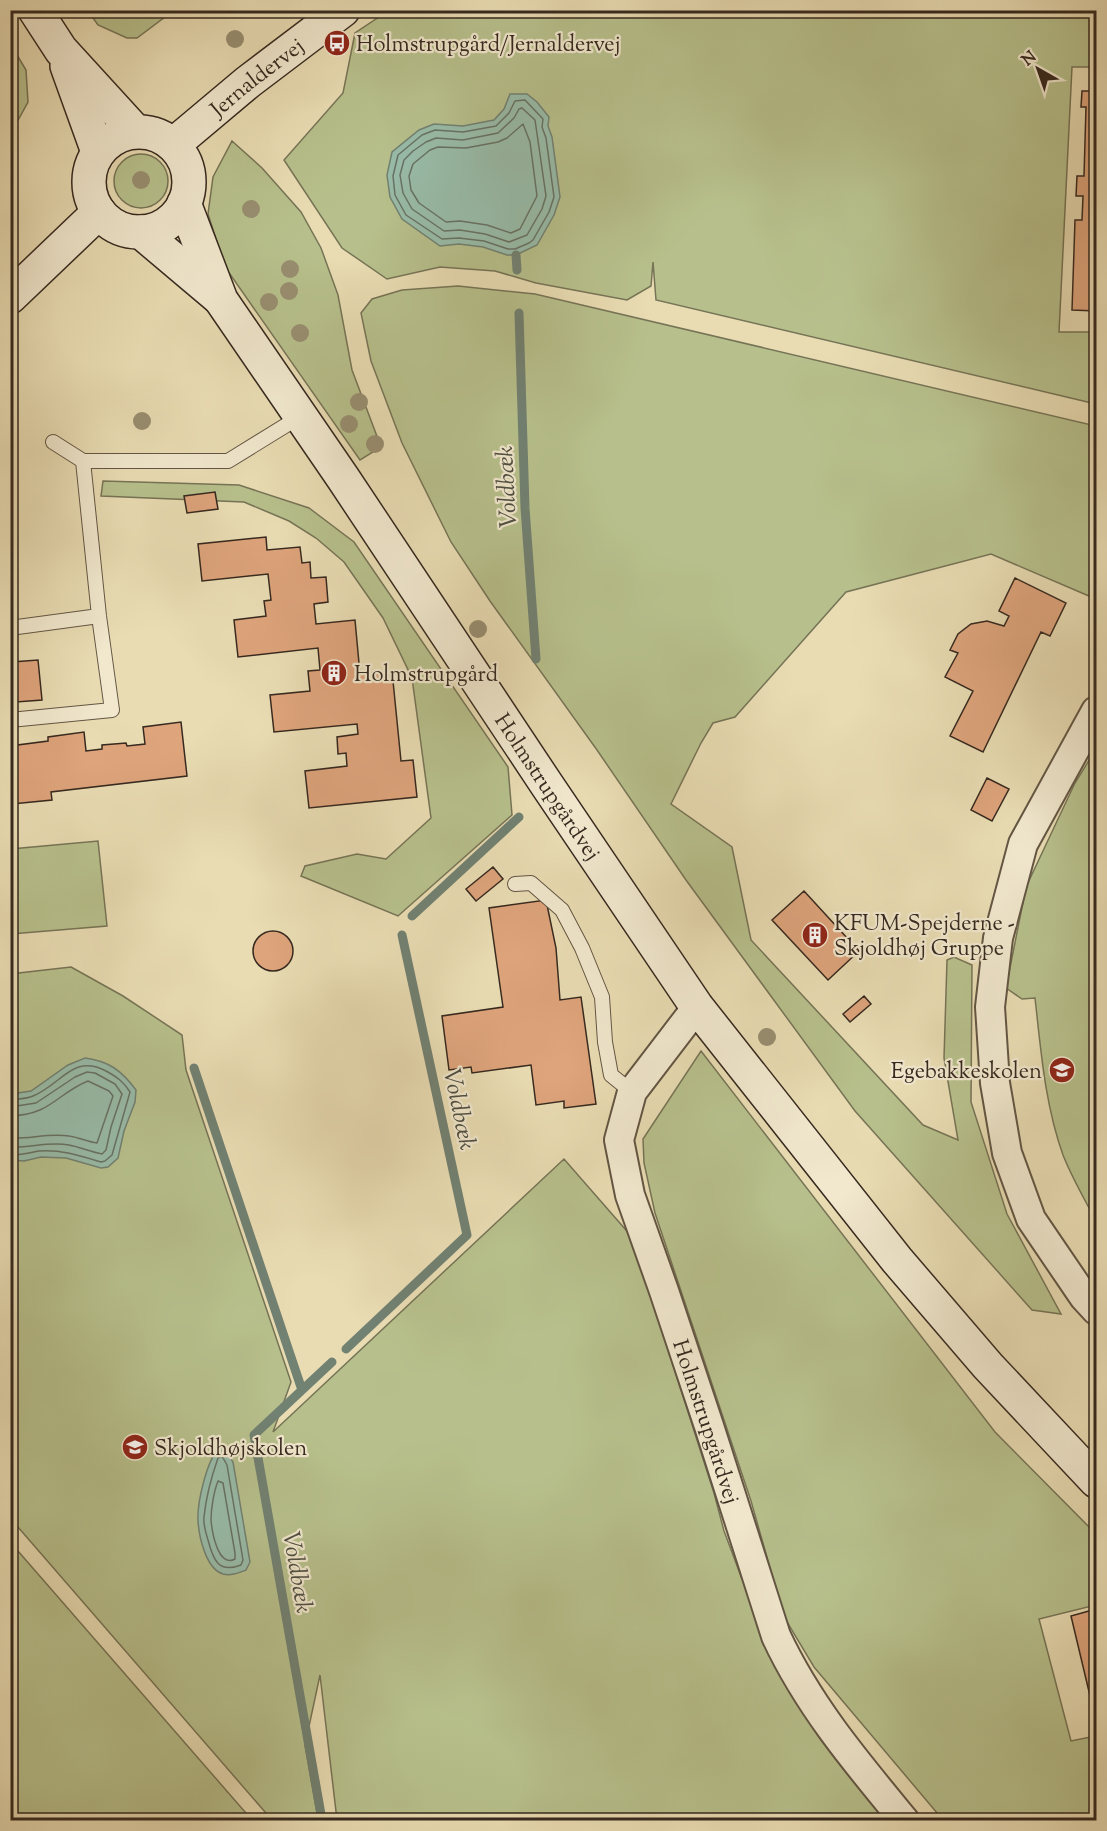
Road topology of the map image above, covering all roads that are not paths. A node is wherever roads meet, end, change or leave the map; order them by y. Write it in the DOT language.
graph roads {
  1 [pos="35,10"];
  2 [pos="343,10"];
  3 [pos="61,50"];
  4 [pos="135,131"];
  5 [pos="173,145"];
  6 [pos="98,152"];
  7 [pos="184,203"];
  8 [pos="99,212"];
  9 [pos="141,232"];
  10 [pos="10,297"];
  11 [pos="221,300"];
  12 [pos="301,416"];
  13 [pos="53,442"];
  14 [pos="83,461"];
  15 [pos="99,616"];
  16 [pos="10,628"];
  17 [pos="1096,711"];
  18 [pos="10,720"];
  19 [pos="515,884"];
  20 [pos="698,1007"];
  21 [pos="632,1092"];
  22 [pos="1096,1310"];
  23 [pos="1096,1481"];
  24 [pos="904,1821"];
  1 -- 3 [label="street"];
  2 -- 5 [label="street, Jernaldervej"];
  3 -- 4 [label="street"];
  3 -- 6 [label="street"];
  4 -- 5 [label="street"];
  4 -- 6 [label="street"];
  5 -- 7 [label="street"];
  6 -- 8 [label="street"];
  7 -- 9 [label="street"];
  7 -- 11 [label="street, Holmstrupgårdvej"];
  8 -- 9 [label="street"];
  8 -- 10 [label="street"];
  9 -- 11 [label="street, Holmstrupgårdvej"];
  11 -- 12 [label="street, Holmstrupgårdvej"];
  12 -- 14 [label="lane"];
  12 -- 20 [label="street, Holmstrupgårdvej"];
  13 -- 14 [label="lane"];
  14 -- 15 [label="lane"];
  15 -- 16 [label="lane"];
  15 -- 18 [label="lane"];
  17 -- 22 [label="street"];
  19 -- 21 [label="lane"];
  20 -- 21 [label="street, Holmstrupgårdvej"];
  20 -- 23 [label="street, Holmstrupgårdvej"];
  21 -- 24 [label="street, Holmstrupgårdvej"];
}
